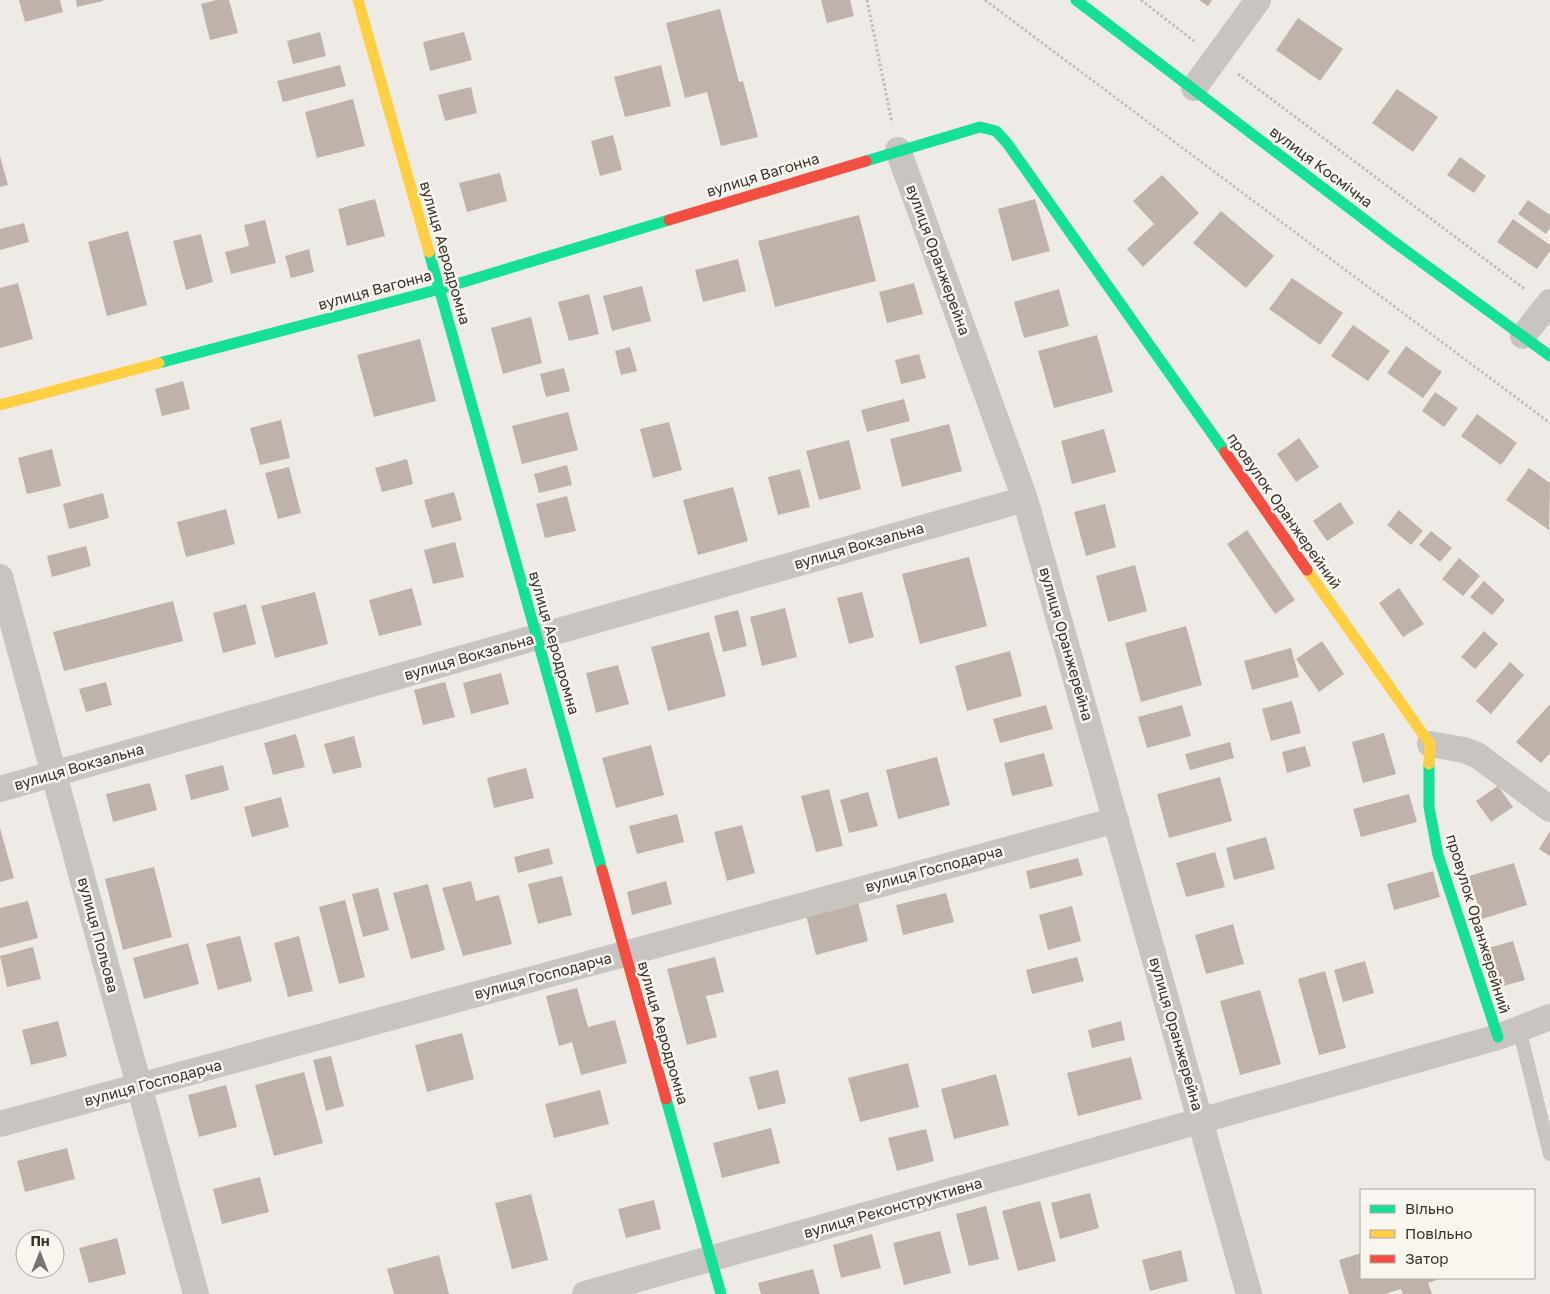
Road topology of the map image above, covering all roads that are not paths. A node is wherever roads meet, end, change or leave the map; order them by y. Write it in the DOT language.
graph roads {
  1 [pos="358,0"];
  2 [pos="1076,0"];
  3 [pos="1258,0"];
  4 [pos="1194,88"];
  5 [pos="898,150"];
  6 [pos="440,289"];
  7 [pos="1548,304"];
  8 [pos="1523,336"];
  9 [pos="1550,356"];
  10 [pos="0,405"];
  11 [pos="1025,499"];
  12 [pos="0,577"];
  13 [pos="537,638"];
  14 [pos="1430,744"];
  15 [pos="54,774"];
  16 [pos="0,789"];
  17 [pos="1550,809"];
  18 [pos="1116,820"];
  19 [pos="626,953"];
  20 [pos="1550,1016"];
  21 [pos="1508,1032"];
  22 [pos="139,1086"];
  23 [pos="1201,1121"];
  24 [pos="0,1124"];
  25 [pos="1550,1154"];
  26 [pos="711,1259"];
  27 [pos="196,1294"];
  28 [pos="585,1294"];
  29 [pos="721,1294"];
  30 [pos="1249,1294"];
  1 -- 6 [label="street, вулиця Аеродромна"];
  2 -- 4 [label="street, вулиця Космічна"];
  3 -- 4 [label="street"];
  4 -- 8 [label="street, вулиця Космічна"];
  5 -- 6 [label="street, вулиця Вагонна"];
  5 -- 11 [label="street, вулиця Оранжерейна"];
  5 -- 14 [label="street, провулок Оранжерейний"];
  6 -- 10 [label="street, вулиця Вагонна"];
  6 -- 13 [label="street, вулиця Аеродромна"];
  7 -- 8 [label="street"];
  8 -- 9 [label="street, вулиця Космічна"];
  11 -- 13 [label="street, вулиця Вокзальна"];
  11 -- 18 [label="street, вулиця Оранжерейна"];
  12 -- 15 [label="street, вулиця Польова"];
  13 -- 15 [label="street, вулиця Вокзальна"];
  13 -- 19 [label="street, вулиця Аеродромна"];
  14 -- 17 [label="street"];
  14 -- 21 [label="street, провулок Оранжерейний"];
  15 -- 16 [label="street, вулиця Вокзальна"];
  15 -- 22 [label="street, вулиця Польова"];
  18 -- 19 [label="street, вулиця Господарча"];
  18 -- 23 [label="street, вулиця Оранжерейна"];
  19 -- 22 [label="street, вулиця Господарча"];
  19 -- 26 [label="street, вулиця Аеродромна"];
  20 -- 21 [label="street, вулиця Реконструктивна"];
  21 -- 23 [label="street, вулиця Реконструктивна"];
  21 -- 25 [label="lane"];
  22 -- 24 [label="street, вулиця Господарча"];
  22 -- 27 [label="street, вулиця Польова"];
  23 -- 26 [label="street, вулиця Реконструктивна"];
  23 -- 30 [label="street, вулиця Оранжерейна"];
  26 -- 28 [label="street, вулиця Реконструктивна"];
  26 -- 29 [label="street, вулиця Аеродромна"];
}
